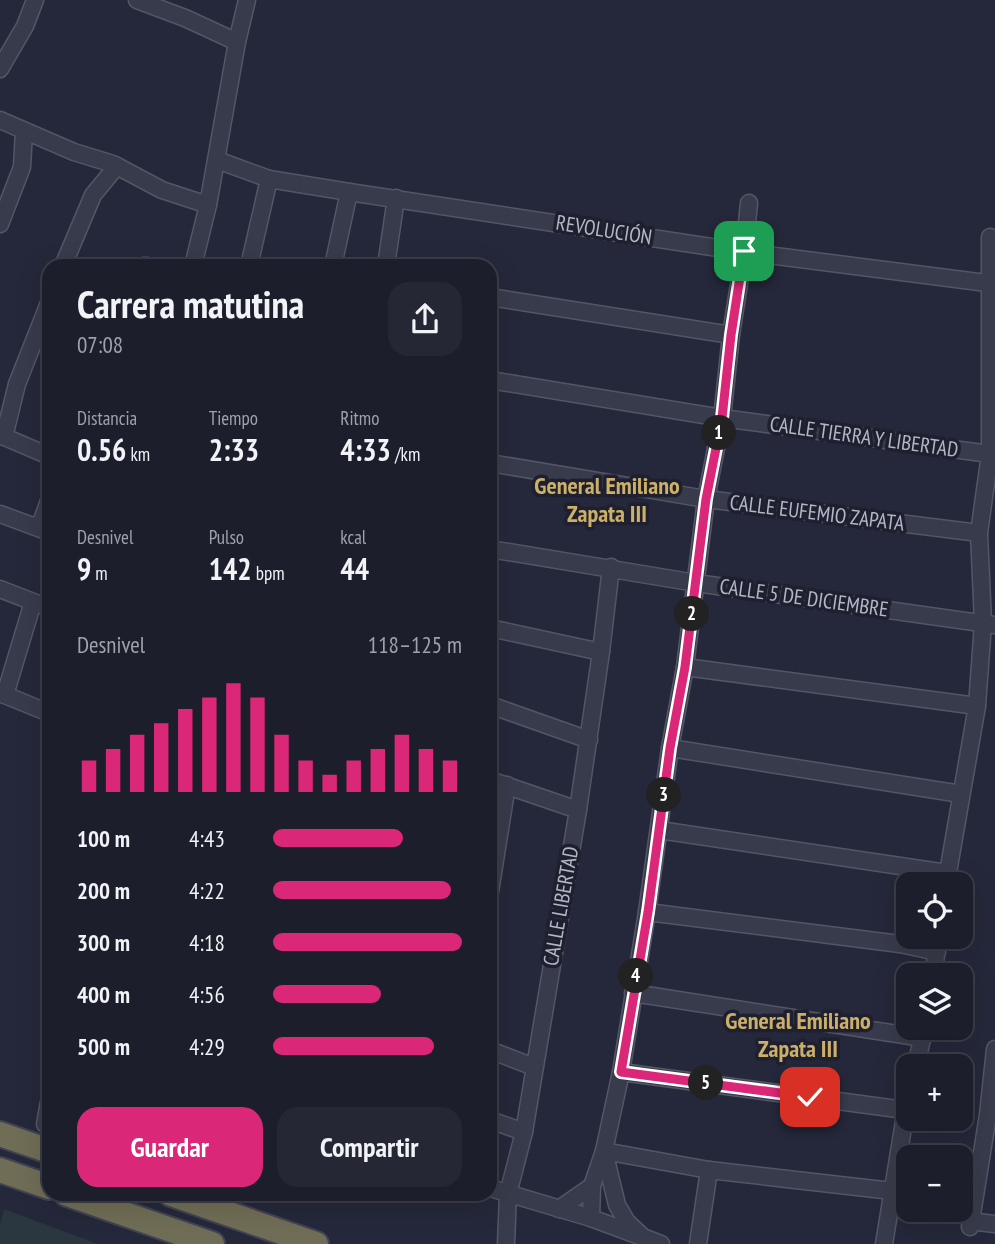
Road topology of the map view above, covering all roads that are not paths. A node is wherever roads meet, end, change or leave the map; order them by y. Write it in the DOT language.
graph roads {
  1 [pos="35,0"];
  2 [pos="137,0"];
  3 [pos="247,0"];
  4 [pos="237,43"];
  5 [pos="0,69"];
  6 [pos="0,120"];
  7 [pos="24,131"];
  8 [pos="217,160"];
  9 [pos="117,166"];
  10 [pos="270,179"];
  11 [pos="349,192"];
  12 [pos="396,198"];
  13 [pos="750,203"];
  14 [pos="208,205"];
  15 [pos="0,224"];
  16 [pos="990,237"];
  17 [pos="744,251"];
  18 [pos="67,259"];
  19 [pos="195,259"];
  20 [pos="251,259"];
  21 [pos="334,259"];
  22 [pos="387,259"];
  23 [pos="993,284"];
  24 [pos="497,298"];
  25 [pos="42,320"];
  26 [pos="731,335"];
  27 [pos="497,381"];
  28 [pos="722,418"];
  29 [pos="2,436"];
  30 [pos="42,453"];
  31 [pos="990,454"];
  32 [pos="497,464"];
  33 [pos="706,499"];
  34 [pos="0,514"];
  35 [pos="42,529"];
  36 [pos="979,533"];
  37 [pos="497,550"];
  38 [pos="611,568"];
  39 [pos="696,583"];
  40 [pos="0,589"];
  41 [pos="33,602"];
  42 [pos="42,605"];
  43 [pos="989,624"];
  44 [pos="497,630"];
  45 [pos="601,652"];
  46 [pos="685,667"];
  47 [pos="2,694"];
  48 [pos="976,706"];
  49 [pos="497,707"];
  50 [pos="42,710"];
  51 [pos="589,740"];
  52 [pos="670,748"];
  53 [pos="497,781"];
  54 [pos="507,785"];
  55 [pos="961,794"];
  56 [pos="578,810"];
  57 [pos="659,830"];
  58 [pos="497,848"];
  59 [pos="910,872"];
  60 [pos="947,872"];
  61 [pos="648,912"];
  62 [pos="896,943"];
  63 [pos="633,993"];
  64 [pos="896,1029"];
  65 [pos="995,1049"];
  66 [pos="497,1053"];
  67 [pos="534,1067"];
  68 [pos="621,1072"];
  69 [pos="896,1102"];
  70 [pos="992,1116"];
  71 [pos="497,1122"];
  72 [pos="902,1131"];
  73 [pos="524,1132"];
  74 [pos="0,1134"];
  75 [pos="42,1149"];
  76 [pos="604,1151"];
  77 [pos="0,1170"];
  78 [pos="709,1170"];
  79 [pos="42,1185"];
  80 [pos="592,1186"];
  81 [pos="497,1190"];
  82 [pos="891,1191"];
  83 [pos="508,1194"];
  84 [pos="87,1201"];
  85 [pos="191,1201"];
  86 [pos="559,1209"];
  87 [pos="591,1218"];
  88 [pos="995,1224"];
  89 [pos="653,1241"];
  90 [pos="212,1244"];
  91 [pos="316,1244"];
  92 [pos="506,1244"];
  93 [pos="698,1244"];
  94 [pos="884,1244"];
  1 -- 5 [label="street"];
  2 -- 4 [label="street"];
  3 -- 4 [label="street"];
  4 -- 8 [label="street"];
  6 -- 7 [label="street"];
  7 -- 9 [label="street"];
  7 -- 15 [label="street"];
  8 -- 10 [label="street, REVOLUCIÓN"];
  8 -- 14 [label="street"];
  9 -- 14 [label="street"];
  9 -- 18 [label="street"];
  10 -- 11 [label="street, REVOLUCIÓN"];
  10 -- 20 [label="street"];
  11 -- 12 [label="street, REVOLUCIÓN"];
  11 -- 21 [label="street"];
  12 -- 17 [label="street, REVOLUCIÓN"];
  12 -- 22 [label="street"];
  13 -- 17 [label="street"];
  14 -- 19 [label="street"];
  16 -- 23 [label="street"];
  17 -- 23 [label="street, REVOLUCIÓN"];
  17 -- 26 [label="street"];
  23 -- 31 [label="street"];
  24 -- 26 [label="street"];
  25 -- 29 [label="street"];
  26 -- 28 [label="street"];
  27 -- 28 [label="street, CALLE TIERRA Y LIBERTAD"];
  28 -- 31 [label="street, CALLE TIERRA Y LIBERTAD"];
  28 -- 33 [label="street"];
  29 -- 30 [label="street"];
  31 -- 36 [label="street"];
  32 -- 33 [label="street, CALLE EUFEMIO ZAPATA"];
  33 -- 36 [label="street, CALLE EUFEMIO ZAPATA"];
  33 -- 39 [label="street"];
  34 -- 35 [label="street"];
  36 -- 43 [label="street"];
  37 -- 38 [label="street, CALLE 5 DE DICIEMBRE"];
  38 -- 39 [label="street, CALLE 5 DE DICIEMBRE"];
  38 -- 45 [label="street, CALLE LIBERTAD"];
  39 -- 43 [label="street, CALLE 5 DE DICIEMBRE"];
  39 -- 46 [label="street"];
  40 -- 41 [label="street"];
  41 -- 42 [label="street"];
  41 -- 47 [label="street"];
  43 -- 48 [label="street"];
  44 -- 45 [label="street"];
  45 -- 51 [label="street, CALLE LIBERTAD"];
  46 -- 48 [label="street"];
  46 -- 52 [label="street"];
  47 -- 50 [label="street"];
  48 -- 55 [label="street"];
  49 -- 51 [label="street"];
  51 -- 56 [label="street, CALLE LIBERTAD"];
  52 -- 55 [label="street"];
  52 -- 57 [label="street"];
  53 -- 54 [label="street"];
  54 -- 56 [label="street"];
  54 -- 58 [label="street"];
  55 -- 60 [label="street"];
  56 -- 67 [label="street, CALLE LIBERTAD"];
  57 -- 59 [label="street"];
  57 -- 61 [label="street"];
  61 -- 62 [label="street"];
  61 -- 63 [label="street"];
  63 -- 64 [label="street"];
  63 -- 68 [label="street"];
  65 -- 70 [label="street"];
  66 -- 67 [label="street"];
  67 -- 73 [label="street, CALLE LIBERTAD"];
  68 -- 69 [label="street"];
  68 -- 76 [label="street"];
  70 -- 88 [label="street"];
  71 -- 73 [label="street"];
  72 -- 82 [label="street"];
  73 -- 83 [label="street, CALLE LIBERTAD"];
  74 -- 75 [label="highway"];
  76 -- 78 [label="street"];
  76 -- 80 [label="street"];
  76 -- 89 [label="street"];
  77 -- 79 [label="highway"];
  78 -- 82 [label="street"];
  78 -- 93 [label="street"];
  80 -- 86 [label="street"];
  80 -- 87 [label="street"];
  81 -- 83 [label="street"];
  82 -- 94 [label="street"];
  83 -- 86 [label="street"];
  83 -- 92 [label="street, CALLE LIBERTAD"];
  84 -- 90 [label="highway"];
  85 -- 91 [label="highway"];
  86 -- 87 [label="street"];
  87 -- 89 [label="street"];
}
